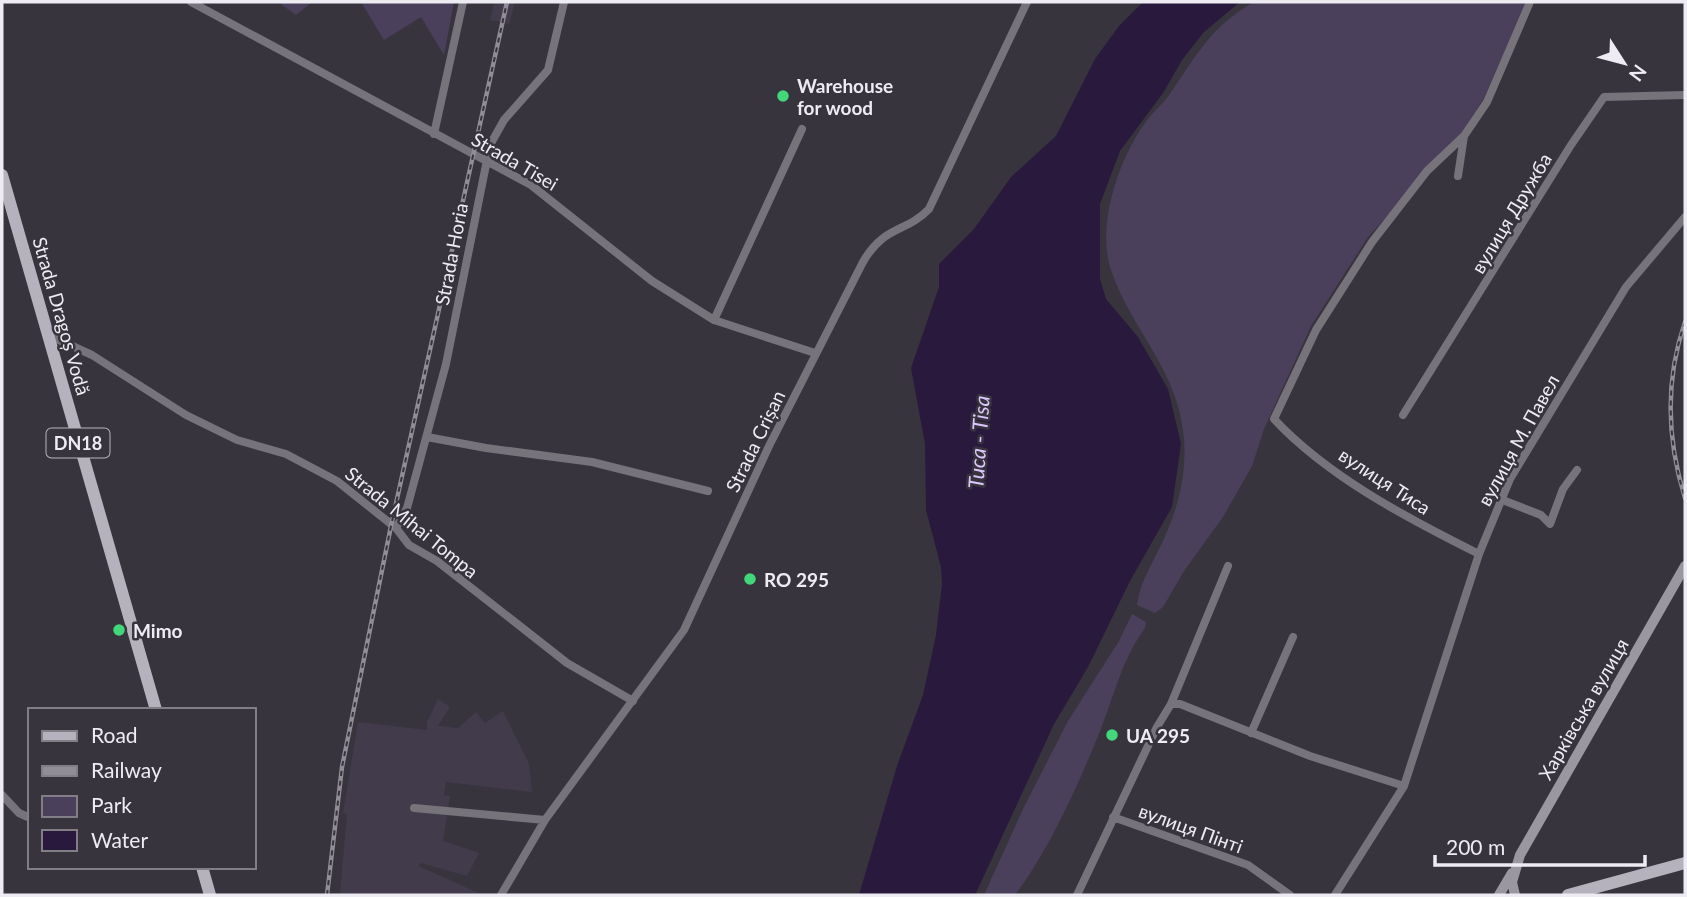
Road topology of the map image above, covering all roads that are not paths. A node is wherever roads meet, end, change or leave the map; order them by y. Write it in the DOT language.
graph roads {
  1 [pos="191,2"];
  2 [pos="463,2"];
  3 [pos="564,2"];
  4 [pos="1027,2"];
  5 [pos="1530,2"];
  6 [pos="1685,95"];
  7 [pos="802,129"];
  8 [pos="434,134"];
  9 [pos="1464,136"];
  10 [pos="485,161"];
  11 [pos="2,175"];
  12 [pos="1458,176"];
  13 [pos="1685,217"];
  14 [pos="714,320"];
  15 [pos="47,334"];
  16 [pos="816,353"];
  17 [pos="1403,415"];
  18 [pos="427,437"];
  19 [pos="1577,470"];
  20 [pos="708,491"];
  21 [pos="1500,499"];
  22 [pos="396,528"];
  23 [pos="1479,554"];
  24 [pos="1227,566"];
  25 [pos="1685,566"];
  26 [pos="1293,637"];
  27 [pos="633,701"];
  28 [pos="1171,704"];
  29 [pos="155,708"];
  30 [pos="1251,733"];
  31 [pos="1404,786"];
  32 [pos="2,795"];
  33 [pos="414,808"];
  34 [pos="28,817"];
  35 [pos="1114,817"];
  36 [pos="545,820"];
  37 [pos="1685,863"];
  38 [pos="203,869"];
  39 [pos="1514,870"];
  40 [pos="210,895"];
  41 [pos="501,895"];
  42 [pos="1077,895"];
  43 [pos="1290,895"];
  44 [pos="1335,895"];
  45 [pos="1499,895"];
  46 [pos="1515,895"];
  47 [pos="1568,895"];
  1 -- 8 [label="street, Strada Tisei"];
  2 -- 8 [label="street"];
  3 -- 10 [label="street, Strada Horia"];
  4 -- 16 [label="street, Strada Crișan"];
  5 -- 9 [label="street"];
  6 -- 17 [label="street, вулиця Дружба"];
  7 -- 14 [label="street"];
  8 -- 10 [label="street, Strada Tisei"];
  9 -- 12 [label="street"];
  9 -- 23 [label="street, вулиця Тиса"];
  10 -- 14 [label="street, Strada Tisei"];
  10 -- 18 [label="street, Strada Horia"];
  11 -- 15 [label="main road, Strada Dragoș Vodă / DN18"];
  13 -- 21 [label="street, вулиця М. Павел"];
  14 -- 16 [label="street, Strada Tisei"];
  15 -- 22 [label="street, Strada Mihai Tompa"];
  15 -- 29 [label="main road, Strada Dragoș Vodă / DN18"];
  16 -- 27 [label="street, Strada Crișan"];
  18 -- 20 [label="street"];
  18 -- 22 [label="street, Strada Horia"];
  19 -- 21 [label="street"];
  21 -- 23 [label="street, вулиця М. Павел"];
  22 -- 27 [label="street, Strada Mihai Tompa"];
  23 -- 31 [label="street, вулиця М. Павел"];
  24 -- 28 [label="street"];
  25 -- 39 [label="street, Харківська вулиця"];
  26 -- 30 [label="street"];
  27 -- 36 [label="street, Strada Crișan"];
  28 -- 30 [label="street"];
  28 -- 35 [label="street"];
  30 -- 31 [label="street"];
  31 -- 44 [label="street, вулиця М. Павел"];
  32 -- 34 [label="street"];
  33 -- 36 [label="street"];
  35 -- 42 [label="street"];
  35 -- 43 [label="street, вулиця Пінті"];
  36 -- 41 [label="street, Strada Crișan"];
  37 -- 47 [label="main road"];
  38 -- 40 [label="main road"];
  39 -- 45 [label="street, Харківська вулиця"];
  39 -- 46 [label="street"];
}
